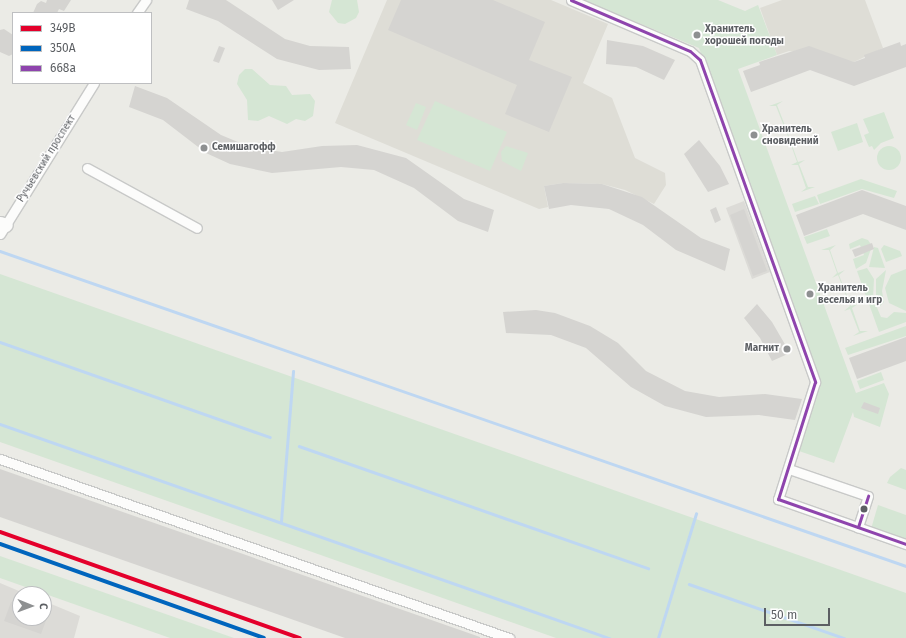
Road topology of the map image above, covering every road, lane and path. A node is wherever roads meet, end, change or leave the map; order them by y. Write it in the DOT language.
graph roads {
  1 [pos="146,0"];
  2 [pos="571,0"];
  3 [pos="138,12"];
  4 [pos="93,84"];
  5 [pos="87,168"];
  6 [pos="2,227"];
  7 [pos="197,228"];
  8 [pos="0,459"];
  9 [pos="789,469"];
  10 [pos="858,528"];
  11 [pos="906,544"];
  12 [pos="509,638"];
  1 -- 3 [label="street"];
  2 -- 9 [label="street"];
  4 -- 6 [label="street, Ручьевский проспект"];
  5 -- 7 [label="street"];
  8 -- 12 [label="street"];
  9 -- 10 [label="street"];
  9 -- 10 [label="street"];
  10 -- 11 [label="street"];
}
